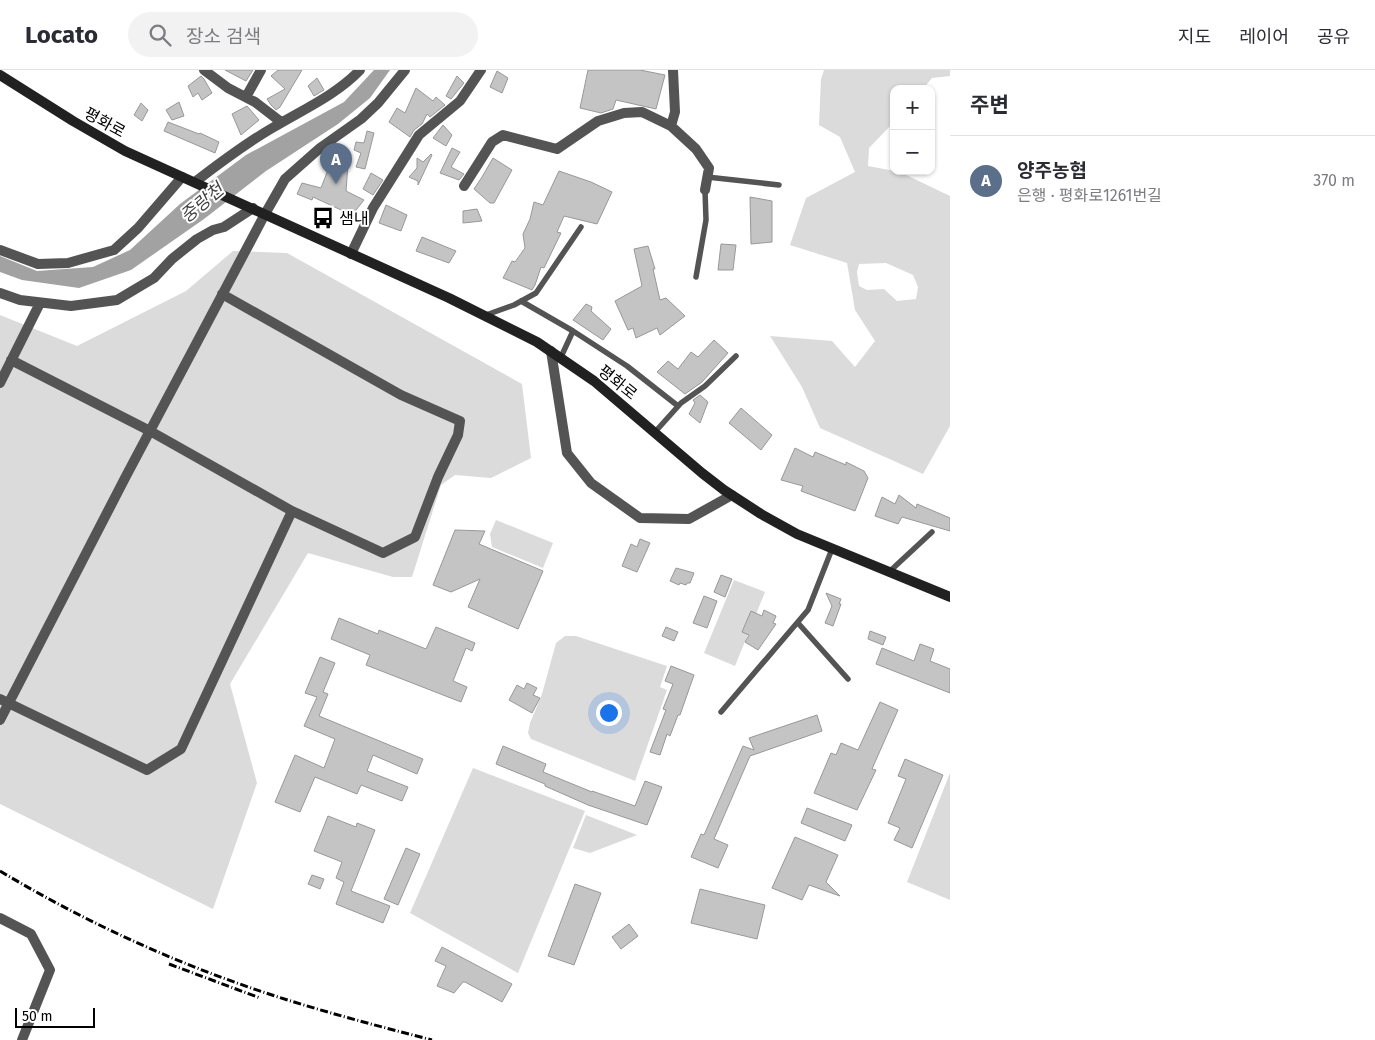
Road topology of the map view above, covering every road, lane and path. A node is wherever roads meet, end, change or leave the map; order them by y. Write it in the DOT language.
graph roads {
  1 [pos="204,70"];
  2 [pos="261,70"];
  3 [pos="360,70"];
  4 [pos="405,70"];
  5 [pos="481,70"];
  6 [pos="673,70"];
  7 [pos="0,75"];
  8 [pos="246,97"];
  9 [pos="281,122"];
  10 [pos="671,126"];
  11 [pos="182,176"];
  12 [pos="707,177"];
  13 [pos="198,183"];
  14 [pos="779,185"];
  15 [pos="464,186"];
  16 [pos="705,190"];
  17 [pos="254,208"];
  18 [pos="265,214"];
  19 [pos="581,227"];
  20 [pos="0,250"];
  21 [pos="351,254"];
  22 [pos="696,277"];
  23 [pos="0,293"];
  24 [pos="222,294"];
  25 [pos="521,301"];
  26 [pos="40,303"];
  27 [pos="486,316"];
  28 [pos="573,331"];
  29 [pos="551,351"];
  30 [pos="736,356"];
  31 [pos="561,357"];
  32 [pos="11,360"];
  33 [pos="0,383"];
  34 [pos="678,406"];
  35 [pos="150,431"];
  36 [pos="655,432"];
  37 [pos="732,495"];
  38 [pos="292,511"];
  39 [pos="932,532"];
  40 [pos="832,549"];
  41 [pos="889,572"];
  42 [pos="950,597"];
  43 [pos="798,623"];
  44 [pos="848,679"];
  45 [pos="4,702"];
  46 [pos="721,712"];
  47 [pos="0,720"];
  48 [pos="0,918"];
  49 [pos="22,1040"];
  1 -- 8 [label="street"];
  2 -- 8 [label="street"];
  3 -- 9 [label="street"];
  4 -- 18 [label="street"];
  5 -- 21 [label="street"];
  6 -- 10 [label="street"];
  7 -- 11 [label="main road, 평화로"];
  8 -- 9 [label="street"];
  9 -- 13 [label="street"];
  10 -- 12 [label="street"];
  10 -- 15 [label="street"];
  11 -- 13 [label="main road, 평화로"];
  11 -- 20 [label="street"];
  12 -- 14 [label="lane"];
  12 -- 16 [label="street"];
  13 -- 17 [label="main road, 평화로"];
  16 -- 22 [label="lane"];
  17 -- 18 [label="main road, 평화로"];
  17 -- 26 [label="street"];
  18 -- 21 [label="main road, 평화로"];
  18 -- 24 [label="street"];
  19 -- 25 [label="lane"];
  21 -- 27 [label="main road, 평화로"];
  23 -- 26 [label="street"];
  24 -- 35 [label="street"];
  24 -- 38 [label="street"];
  25 -- 27 [label="lane"];
  25 -- 28 [label="lane"];
  26 -- 32 [label="street"];
  27 -- 29 [label="main road, 평화로"];
  28 -- 31 [label="lane"];
  28 -- 34 [label="lane"];
  29 -- 31 [label="main road, 평화로"];
  29 -- 37 [label="street"];
  30 -- 34 [label="lane"];
  31 -- 36 [label="main road, 평화로"];
  32 -- 33 [label="street"];
  32 -- 35 [label="street"];
  34 -- 36 [label="lane"];
  35 -- 38 [label="street"];
  35 -- 45 [label="street"];
  36 -- 37 [label="main road, 평화로"];
  37 -- 40 [label="main road, 평화로"];
  38 -- 45 [label="street"];
  39 -- 41 [label="lane"];
  40 -- 41 [label="main road, 평화로"];
  40 -- 43 [label="lane"];
  41 -- 42 [label="main road, 평화로"];
  43 -- 44 [label="lane"];
  43 -- 46 [label="lane"];
  45 -- 47 [label="street"];
  48 -- 49 [label="street"];
}
